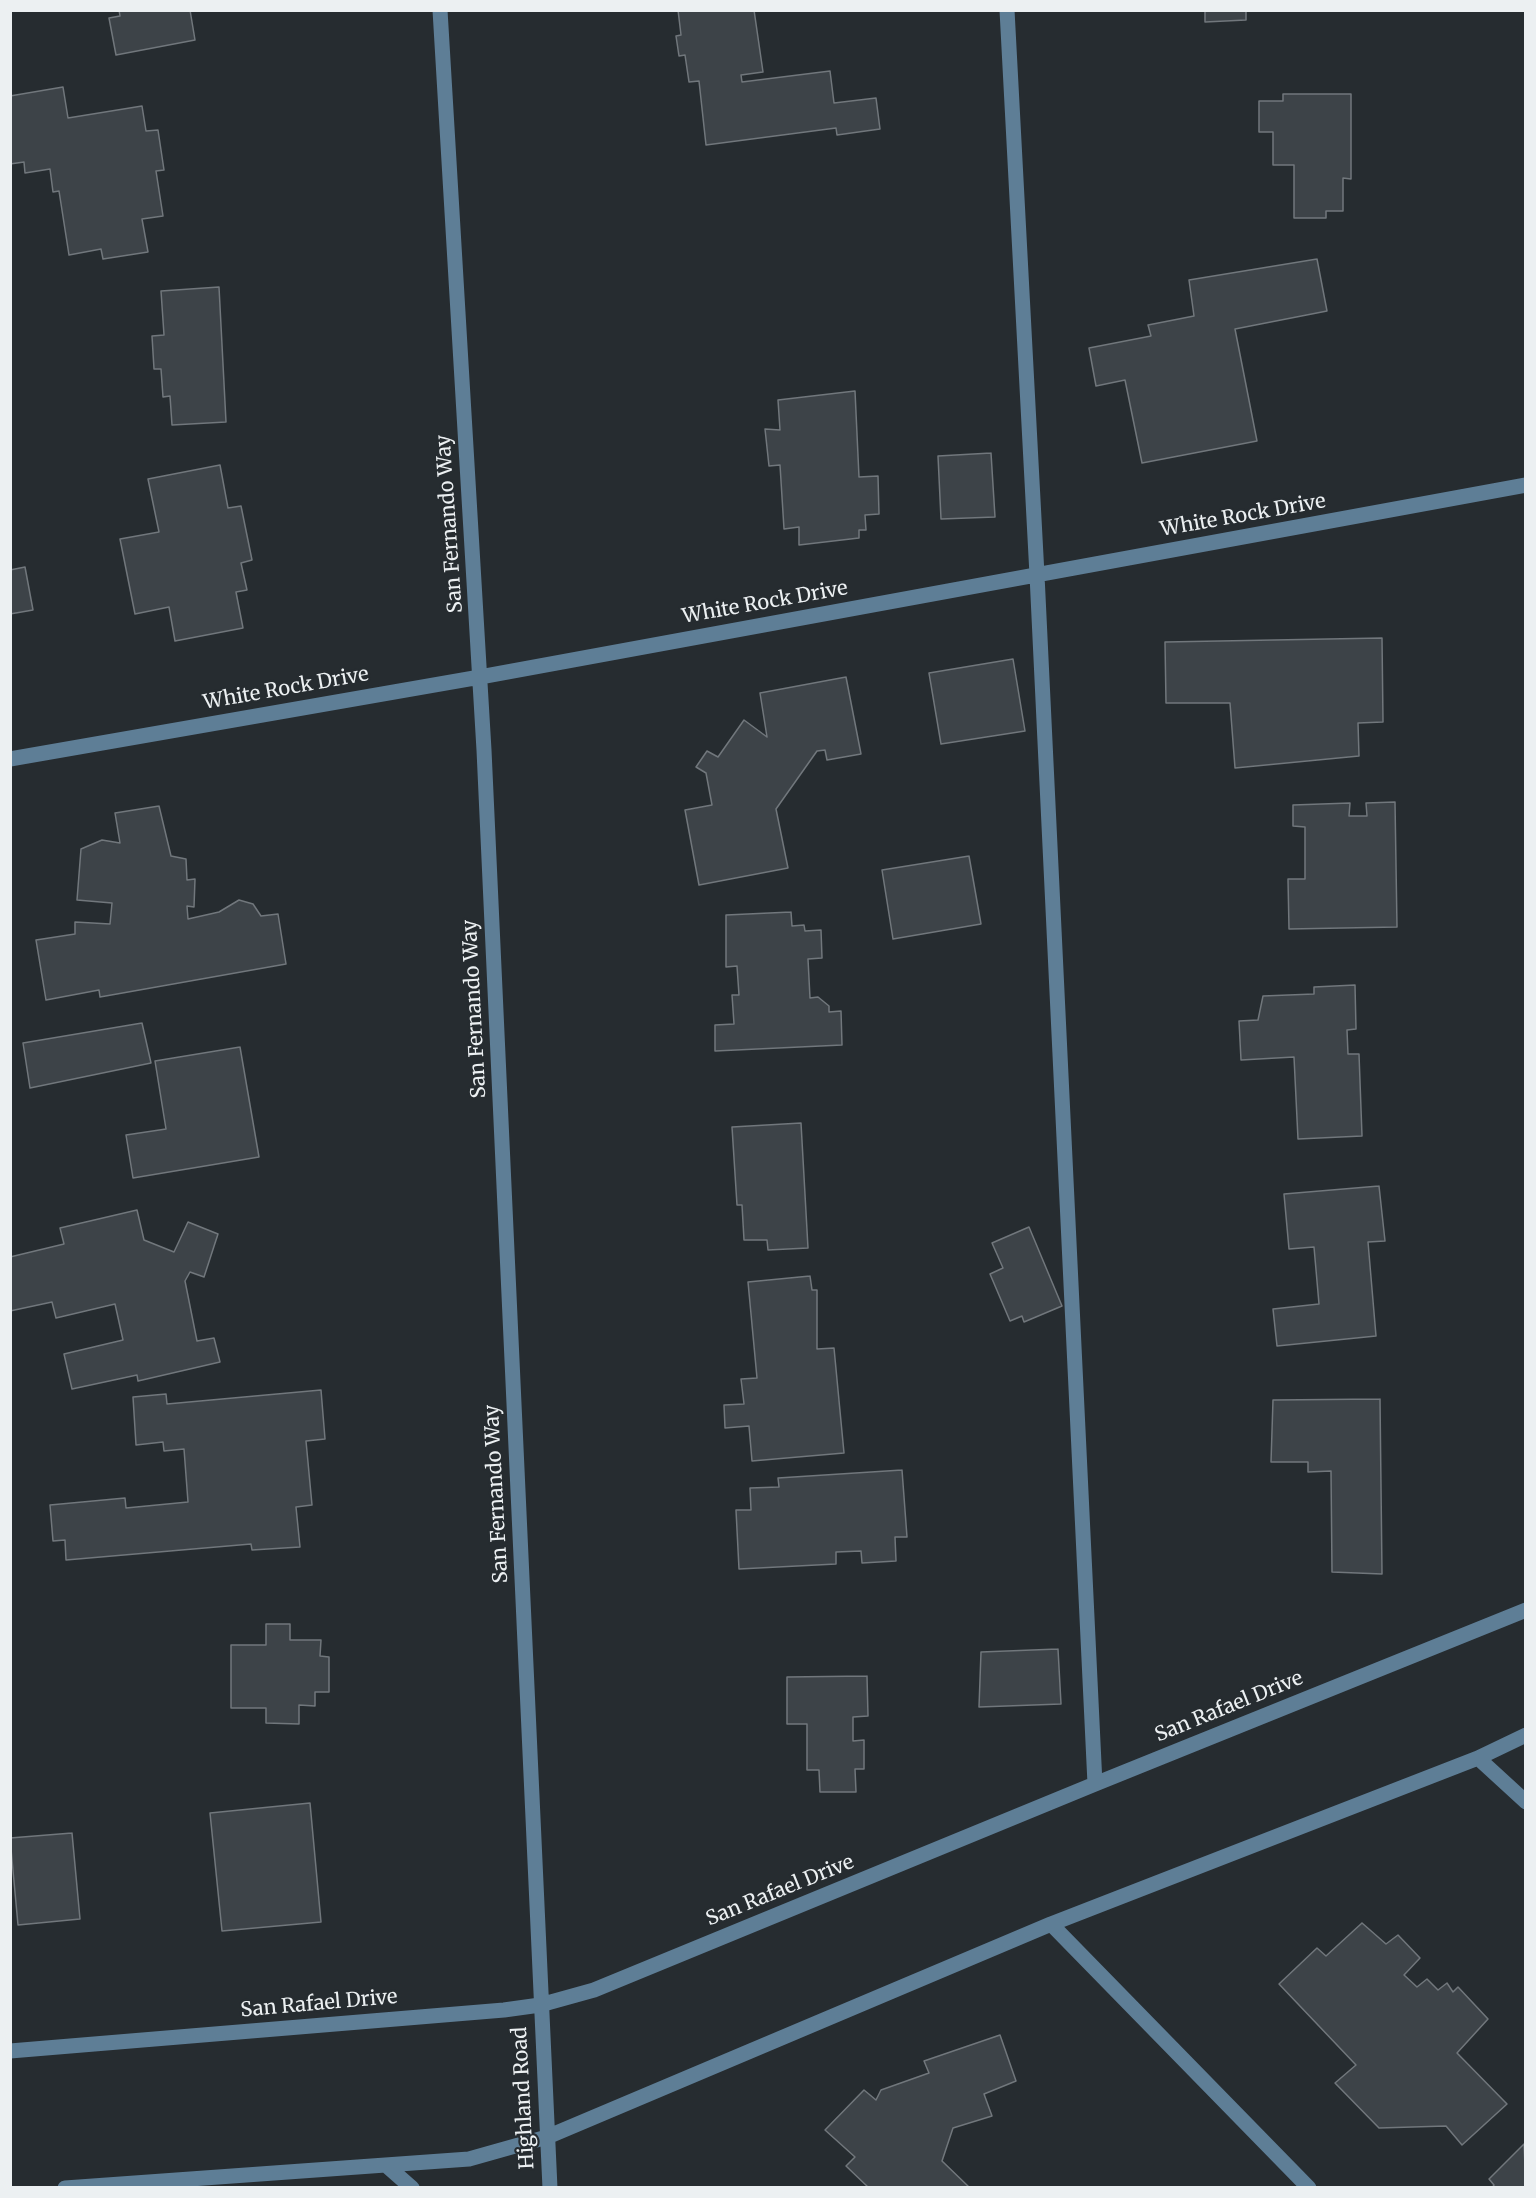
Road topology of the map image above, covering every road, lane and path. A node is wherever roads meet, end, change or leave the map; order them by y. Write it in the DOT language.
graph roads {
  1 [pos="440,10"];
  2 [pos="1007,10"];
  3 [pos="1526,485"];
  4 [pos="1037,575"];
  5 [pos="480,677"];
  6 [pos="10,759"];
  7 [pos="1526,1610"];
  8 [pos="1526,1735"];
  9 [pos="1478,1758"];
  10 [pos="1095,1784"];
  11 [pos="1526,1802"];
  12 [pos="1051,1924"];
  13 [pos="540,2005"];
  14 [pos="10,2051"];
  15 [pos="547,2137"];
  16 [pos="387,2166"];
  17 [pos="65,2187"];
  18 [pos="412,2187"];
  19 [pos="550,2187"];
  20 [pos="1309,2187"];
  1 -- 5 [label="street, San Fernando Way"];
  2 -- 4 [label="street"];
  3 -- 4 [label="street, White Rock Drive"];
  4 -- 5 [label="street, White Rock Drive"];
  4 -- 10 [label="street"];
  5 -- 6 [label="street, White Rock Drive"];
  5 -- 13 [label="street, San Fernando Way"];
  7 -- 10 [label="street, San Rafael Drive"];
  8 -- 9 [label="street"];
  9 -- 11 [label="street"];
  9 -- 12 [label="street"];
  10 -- 13 [label="street, San Rafael Drive"];
  12 -- 15 [label="street"];
  12 -- 20 [label="street"];
  13 -- 14 [label="street, San Rafael Drive"];
  13 -- 15 [label="street, Highland Road"];
  15 -- 16 [label="street"];
  15 -- 19 [label="street, Highland Road"];
  16 -- 17 [label="street"];
  16 -- 18 [label="street"];
}
